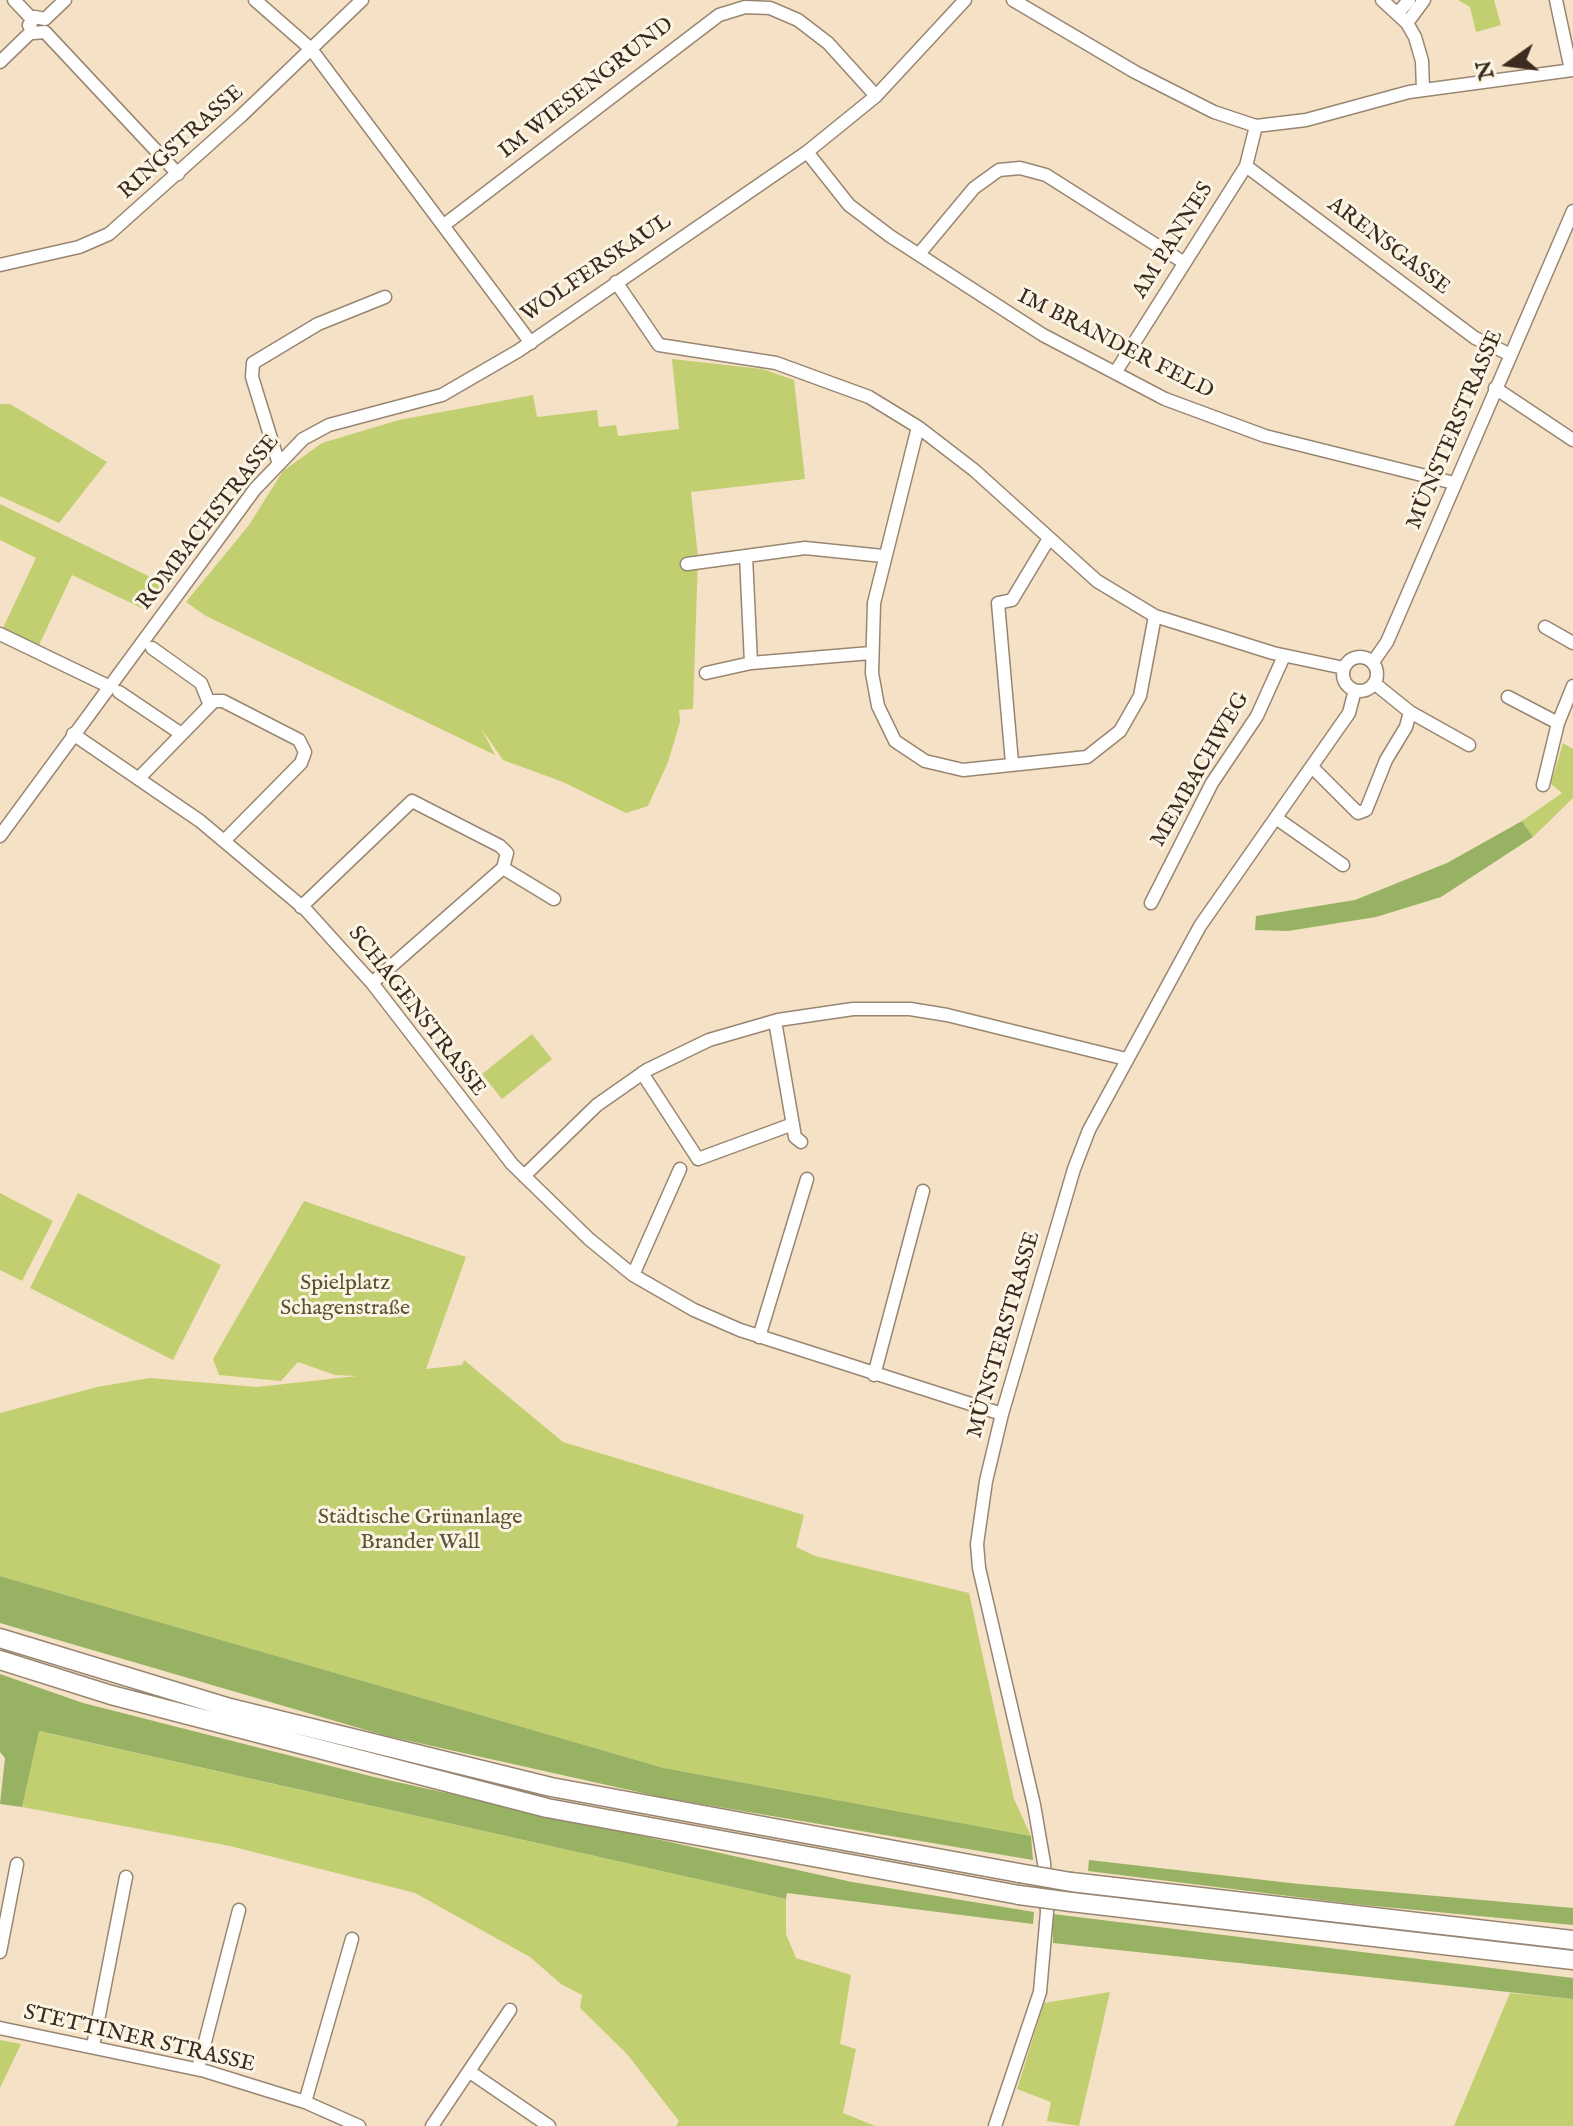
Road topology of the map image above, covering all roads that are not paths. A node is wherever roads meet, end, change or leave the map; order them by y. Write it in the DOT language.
graph roads {
  1 [pos="14,0"];
  2 [pos="65,0"];
  3 [pos="255,0"];
  4 [pos="362,0"];
  5 [pos="965,0"];
  6 [pos="1013,0"];
  7 [pos="1382,0"];
  8 [pos="1409,0"];
  9 [pos="1424,0"];
  10 [pos="1556,0"];
  11 [pos="1403,18"];
  12 [pos="38,25"];
  13 [pos="311,49"];
  14 [pos="0,62"];
  15 [pos="1572,70"];
  16 [pos="1423,90"];
  17 [pos="876,96"];
  18 [pos="1256,126"];
  19 [pos="807,152"];
  20 [pos="1246,166"];
  21 [pos="178,174"];
  22 [pos="1573,211"];
  23 [pos="444,225"];
  24 [pos="919,254"];
  25 [pos="1183,262"];
  26 [pos="0,265"];
  27 [pos="616,282"];
  28 [pos="385,297"];
  29 [pos="531,343"];
  30 [pos="1509,354"];
  31 [pos="1115,373"];
  32 [pos="1495,388"];
  33 [pos="918,427"];
  34 [pos="1573,440"];
  35 [pos="278,461"];
  36 [pos="1454,483"];
  37 [pos="1048,540"];
  38 [pos="746,556"];
  39 [pos="883,556"];
  40 [pos="687,564"];
  41 [pos="1155,616"];
  42 [pos="1545,627"];
  43 [pos="0,634"];
  44 [pos="1573,643"];
  45 [pos="152,648"];
  46 [pos="871,653"];
  47 [pos="1284,656"];
  48 [pos="1373,662"];
  49 [pos="751,663"];
  50 [pos="1344,668"];
  51 [pos="706,673"];
  52 [pos="1374,683"];
  53 [pos="1573,686"];
  54 [pos="114,689"];
  55 [pos="1355,690"];
  56 [pos="1508,697"];
  57 [pos="209,703"];
  58 [pos="1410,712"];
  59 [pos="1558,723"];
  60 [pos="180,733"];
  61 [pos="73,734"];
  62 [pos="1469,745"];
  63 [pos="1012,763"];
  64 [pos="1312,767"];
  65 [pos="139,778"];
  66 [pos="1543,785"];
  67 [pos="1276,818"];
  68 [pos="0,836"];
  69 [pos="224,841"];
  70 [pos="1343,865"];
  71 [pos="503,868"];
  72 [pos="554,899"];
  73 [pos="1151,903"];
  74 [pos="301,907"];
  75 [pos="372,983"];
  76 [pos="775,1021"];
  77 [pos="1126,1059"];
  78 [pos="642,1073"];
  79 [pos="793,1124"];
  80 [pos="801,1142"];
  81 [pos="680,1169"];
  82 [pos="524,1176"];
  83 [pos="807,1179"];
  84 [pos="923,1191"];
  85 [pos="633,1275"];
  86 [pos="759,1337"];
  87 [pos="874,1375"];
  88 [pos="1002,1414"];
  89 [pos="0,1638"];
  90 [pos="0,1660"];
  91 [pos="17,1864"];
  92 [pos="126,1877"];
  93 [pos="239,1910"];
  94 [pos="352,1939"];
  95 [pos="1573,1940"];
  96 [pos="0,1952"];
  97 [pos="1573,1960"];
  98 [pos="510,2010"];
  99 [pos="0,2028"];
  100 [pos="93,2046"];
  101 [pos="198,2069"];
  102 [pos="470,2072"];
  103 [pos="305,2102"];
  104 [pos="359,2126"];
  105 [pos="432,2126"];
  106 [pos="549,2126"];
  107 [pos="995,2126"];
  1 -- 12 [label="street"];
  2 -- 12 [label="street"];
  3 -- 13 [label="street, WOLFERSKAUL"];
  4 -- 13 [label="street, RINGSTRASSE"];
  5 -- 17 [label="street, WOLFERSKAUL"];
  6 -- 18 [label="street"];
  7 -- 11 [label="street"];
  8 -- 11 [label="street"];
  9 -- 11 [label="street"];
  10 -- 15 [label="street"];
  11 -- 16 [label="street"];
  12 -- 14 [label="street"];
  12 -- 21 [label="street"];
  13 -- 21 [label="street, RINGSTRASSE"];
  13 -- 23 [label="street, WOLFERSKAUL"];
  15 -- 16 [label="street"];
  16 -- 18 [label="street"];
  17 -- 19 [label="street, WOLFERSKAUL"];
  17 -- 23 [label="street, IM WIESENGRUND"];
  18 -- 20 [label="street, AM PANNES"];
  19 -- 24 [label="street, IM BRANDER FELD"];
  19 -- 27 [label="street, WOLFERSKAUL"];
  20 -- 25 [label="street, AM PANNES"];
  20 -- 30 [label="street, ARENSGASSE"];
  21 -- 26 [label="street, RINGSTRASSE"];
  22 -- 30 [label="street, MÜNSTERSTRASSE"];
  23 -- 29 [label="street, WOLFERSKAUL"];
  24 -- 25 [label="street"];
  24 -- 31 [label="street, IM BRANDER FELD"];
  25 -- 31 [label="street, AM PANNES"];
  27 -- 29 [label="street, WOLFERSKAUL"];
  27 -- 33 [label="street"];
  28 -- 35 [label="street"];
  29 -- 35 [label="street, ROMBACHSTRASSE"];
  30 -- 32 [label="street, MÜNSTERSTRASSE"];
  31 -- 36 [label="street, IM BRANDER FELD"];
  32 -- 34 [label="street"];
  32 -- 36 [label="street, MÜNSTERSTRASSE"];
  33 -- 37 [label="street"];
  33 -- 39 [label="street"];
  35 -- 54 [label="street, ROMBACHSTRASSE"];
  36 -- 48 [label="street, MÜNSTERSTRASSE"];
  37 -- 41 [label="street"];
  37 -- 63 [label="street"];
  38 -- 39 [label="street"];
  38 -- 40 [label="street"];
  38 -- 49 [label="street"];
  39 -- 46 [label="street"];
  41 -- 47 [label="street"];
  41 -- 63 [label="street"];
  42 -- 44 [label="street"];
  43 -- 54 [label="street"];
  45 -- 57 [label="street"];
  46 -- 49 [label="street"];
  46 -- 63 [label="street"];
  47 -- 50 [label="street"];
  47 -- 73 [label="street, MEMBACHWEG"];
  48 -- 50 [label="street"];
  48 -- 52 [label="street"];
  49 -- 51 [label="street"];
  50 -- 55 [label="street"];
  52 -- 55 [label="street"];
  52 -- 58 [label="street"];
  53 -- 59 [label="street"];
  54 -- 60 [label="street"];
  54 -- 61 [label="street, ROMBACHSTRASSE"];
  55 -- 64 [label="street, MÜNSTERSTRASSE"];
  56 -- 59 [label="street"];
  57 -- 60 [label="street"];
  57 -- 69 [label="street"];
  58 -- 62 [label="street"];
  58 -- 64 [label="street"];
  59 -- 66 [label="street"];
  60 -- 65 [label="street"];
  61 -- 65 [label="street, SCHAGENSTRASSE"];
  61 -- 68 [label="street, ROMBACHSTRASSE"];
  64 -- 67 [label="street, MÜNSTERSTRASSE"];
  65 -- 69 [label="street, SCHAGENSTRASSE"];
  67 -- 70 [label="street"];
  67 -- 77 [label="street, MÜNSTERSTRASSE"];
  69 -- 74 [label="street, SCHAGENSTRASSE"];
  71 -- 72 [label="street"];
  71 -- 74 [label="street"];
  71 -- 75 [label="street"];
  74 -- 75 [label="street, SCHAGENSTRASSE"];
  75 -- 82 [label="street, SCHAGENSTRASSE"];
  76 -- 77 [label="street"];
  76 -- 78 [label="street"];
  76 -- 79 [label="street"];
  77 -- 88 [label="street, MÜNSTERSTRASSE"];
  78 -- 79 [label="street"];
  78 -- 82 [label="street"];
  79 -- 80 [label="street"];
  81 -- 85 [label="street"];
  82 -- 85 [label="street, SCHAGENSTRASSE"];
  83 -- 86 [label="street"];
  84 -- 87 [label="street"];
  85 -- 86 [label="street, SCHAGENSTRASSE"];
  86 -- 87 [label="street, SCHAGENSTRASSE"];
  87 -- 88 [label="street, SCHAGENSTRASSE"];
  88 -- 107 [label="street, MÜNSTERSTRASSE"];
  89 -- 95 [label="highway, bridge"];
  90 -- 97 [label="highway, bridge"];
  91 -- 96 [label="street"];
  92 -- 100 [label="street"];
  93 -- 101 [label="street"];
  94 -- 103 [label="street"];
  98 -- 102 [label="street"];
  99 -- 100 [label="street, STETTINER STRASSE"];
  100 -- 101 [label="street, STETTINER STRASSE"];
  101 -- 103 [label="street, STETTINER STRASSE"];
  102 -- 105 [label="street"];
  102 -- 106 [label="street"];
  103 -- 104 [label="street, STETTINER STRASSE"];
}
